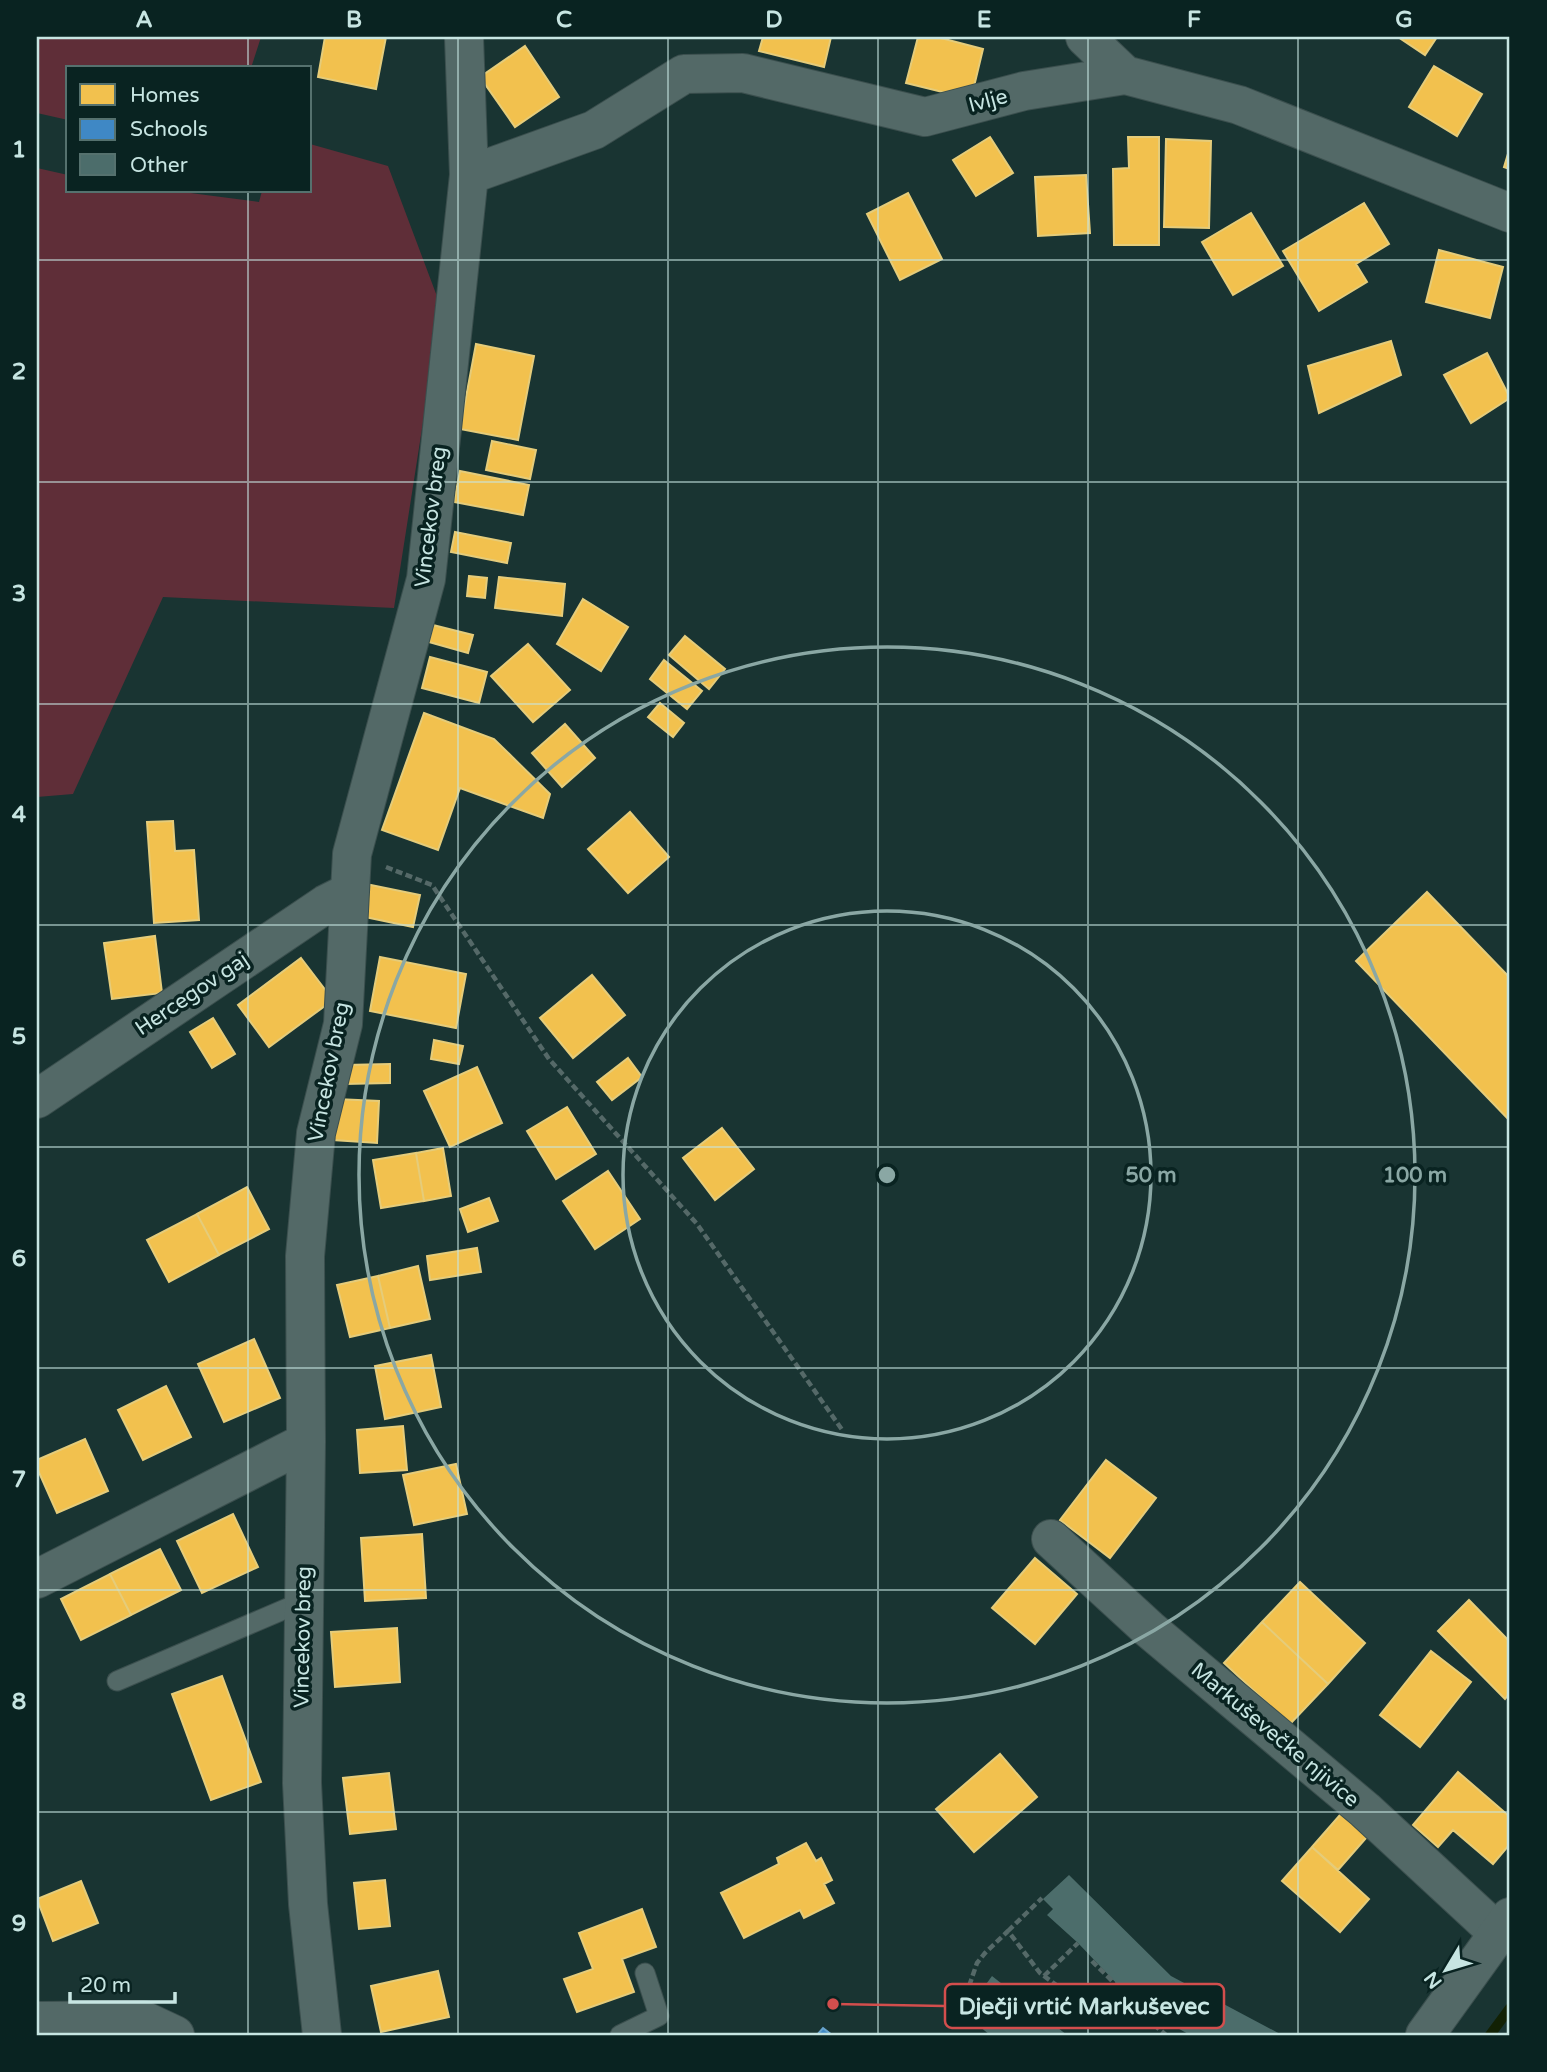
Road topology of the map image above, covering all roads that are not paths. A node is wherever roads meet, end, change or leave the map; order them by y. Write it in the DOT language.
graph roads {
  1 [pos="464,37"];
  2 [pos="1086,37"];
  3 [pos="1125,75"];
  4 [pos="469,175"];
  5 [pos="1510,214"];
  6 [pos="350,892"];
  7 [pos="37,1099"];
  8 [pos="306,1442"];
  9 [pos="1051,1539"];
  10 [pos="37,1579"];
  11 [pos="304,1601"];
  12 [pos="117,1681"];
  13 [pos="1504,1925"];
  14 [pos="645,1973"];
  15 [pos="37,2021"];
  16 [pos="175,2035"];
  17 [pos="321,2035"];
  18 [pos="620,2035"];
  19 [pos="1426,2035"];
  1 -- 4 [label="street, Vincekov breg"];
  2 -- 3 [label="street"];
  3 -- 4 [label="street, Ivlje"];
  3 -- 5 [label="street, Ivlje"];
  4 -- 6 [label="street, Vincekov breg"];
  6 -- 7 [label="street, Hercegov gaj"];
  6 -- 8 [label="street, Vincekov breg"];
  8 -- 10 [label="street"];
  8 -- 11 [label="street, Vincekov breg"];
  9 -- 13 [label="street, Markuševečke njivice"];
  11 -- 12 [label="lane"];
  11 -- 17 [label="street, Vincekov breg"];
  13 -- 19 [label="street"];
  14 -- 18 [label="lane"];
  15 -- 16 [label="street"];
}
